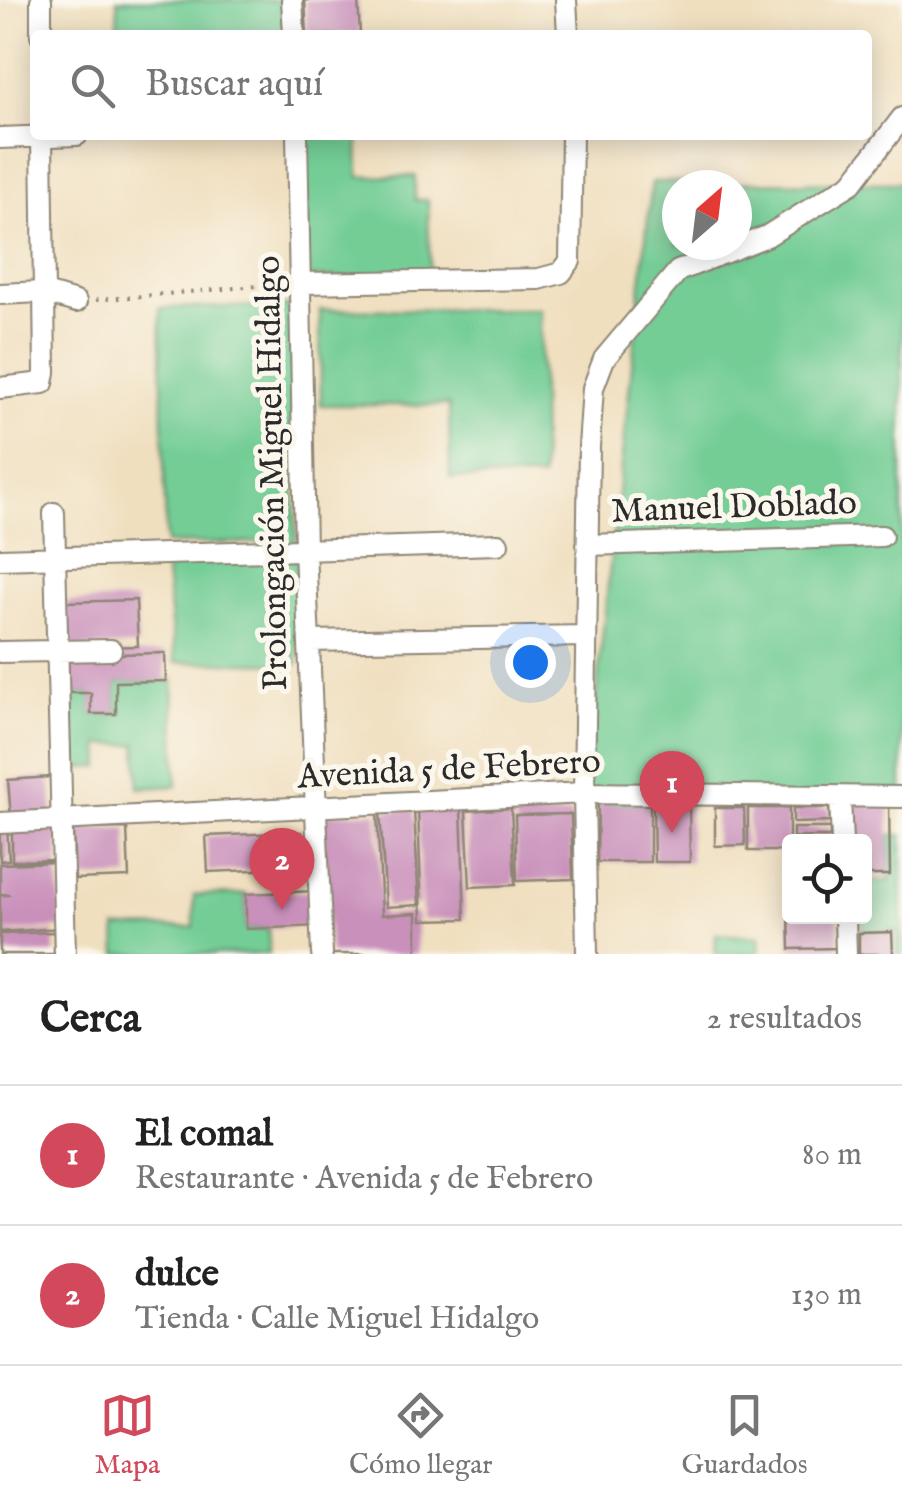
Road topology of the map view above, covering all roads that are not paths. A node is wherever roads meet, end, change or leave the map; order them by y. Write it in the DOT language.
graph roads {
  1 [pos="41,0"];
  2 [pos="292,0"];
  3 [pos="566,0"];
  4 [pos="41,30"];
  5 [pos="294,30"];
  6 [pos="568,30"];
  7 [pos="902,118"];
  8 [pos="30,137"];
  9 [pos="0,138"];
  10 [pos="42,140"];
  11 [pos="297,140"];
  12 [pos="572,140"];
  13 [pos="302,282"];
  14 [pos="42,292"];
  15 [pos="0,294"];
  16 [pos="76,302"];
  17 [pos="0,388"];
  18 [pos="54,513"];
  19 [pos="882,536"];
  20 [pos="498,544"];
  21 [pos="588,545"];
  22 [pos="305,548"];
  23 [pos="57,558"];
  24 [pos="0,559"];
  25 [pos="586,636"];
  26 [pos="309,641"];
  27 [pos="58,650"];
  28 [pos="111,650"];
  29 [pos="0,652"];
  30 [pos="584,793"];
  31 [pos="902,797"];
  32 [pos="840,798"];
  33 [pos="315,809"];
  34 [pos="63,821"];
  35 [pos="0,823"];
  36 [pos="842,834"];
  37 [pos="844,924"];
  38 [pos="65,954"];
  39 [pos="322,954"];
  40 [pos="587,954"];
  41 [pos="846,954"];
  1 -- 4 [label="street"];
  2 -- 5 [label="street"];
  3 -- 6 [label="street"];
  7 -- 21 [label="street"];
  8 -- 9 [label="street"];
  10 -- 14 [label="street"];
  11 -- 13 [label="street, Prolongación Miguel Hidalgo"];
  12 -- 13 [label="street"];
  13 -- 22 [label="street, Prolongación Miguel Hidalgo"];
  14 -- 15 [label="street"];
  14 -- 16 [label="street"];
  14 -- 17 [label="street"];
  18 -- 23 [label="street"];
  19 -- 21 [label="street, Manuel Doblado"];
  20 -- 22 [label="street"];
  21 -- 25 [label="street"];
  22 -- 23 [label="street"];
  22 -- 26 [label="street, Prolongación Miguel Hidalgo"];
  23 -- 24 [label="street"];
  23 -- 27 [label="street"];
  25 -- 26 [label="street"];
  25 -- 30 [label="street"];
  26 -- 33 [label="street, Prolongación Miguel Hidalgo"];
  27 -- 28 [label="street"];
  27 -- 29 [label="street"];
  27 -- 34 [label="street"];
  30 -- 32 [label="street, Avenida 5 de Febrero"];
  30 -- 33 [label="street, Avenida 5 de Febrero"];
  30 -- 40 [label="street"];
  31 -- 32 [label="street, Avenida 5 de Febrero"];
  32 -- 36 [label="street"];
  33 -- 34 [label="street, Avenida 5 de Febrero"];
  33 -- 39 [label="street, Prolongación Miguel Hidalgo"];
  34 -- 35 [label="street, Avenida 5 de Febrero"];
  34 -- 38 [label="street"];
  37 -- 41 [label="street"];
}
